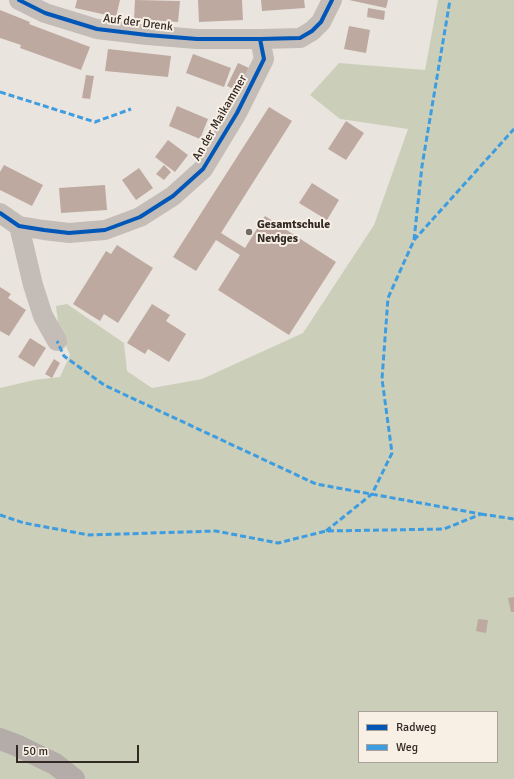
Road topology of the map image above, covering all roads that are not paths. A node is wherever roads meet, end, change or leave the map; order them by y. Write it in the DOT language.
graph roads {
  1 [pos="19,0"];
  2 [pos="332,0"];
  3 [pos="260,39"];
  4 [pos="0,213"];
  5 [pos="19,226"];
  6 [pos="57,341"];
  7 [pos="0,739"];
  8 [pos="74,779"];
  1 -- 3 [label="street, Auf der Drenk"];
  2 -- 3 [label="street"];
  3 -- 5 [label="street, An der Maikammer"];
  4 -- 5 [label="street, An der Maikammer"];
  5 -- 6 [label="street"];
  7 -- 8 [label="main road"];
}
